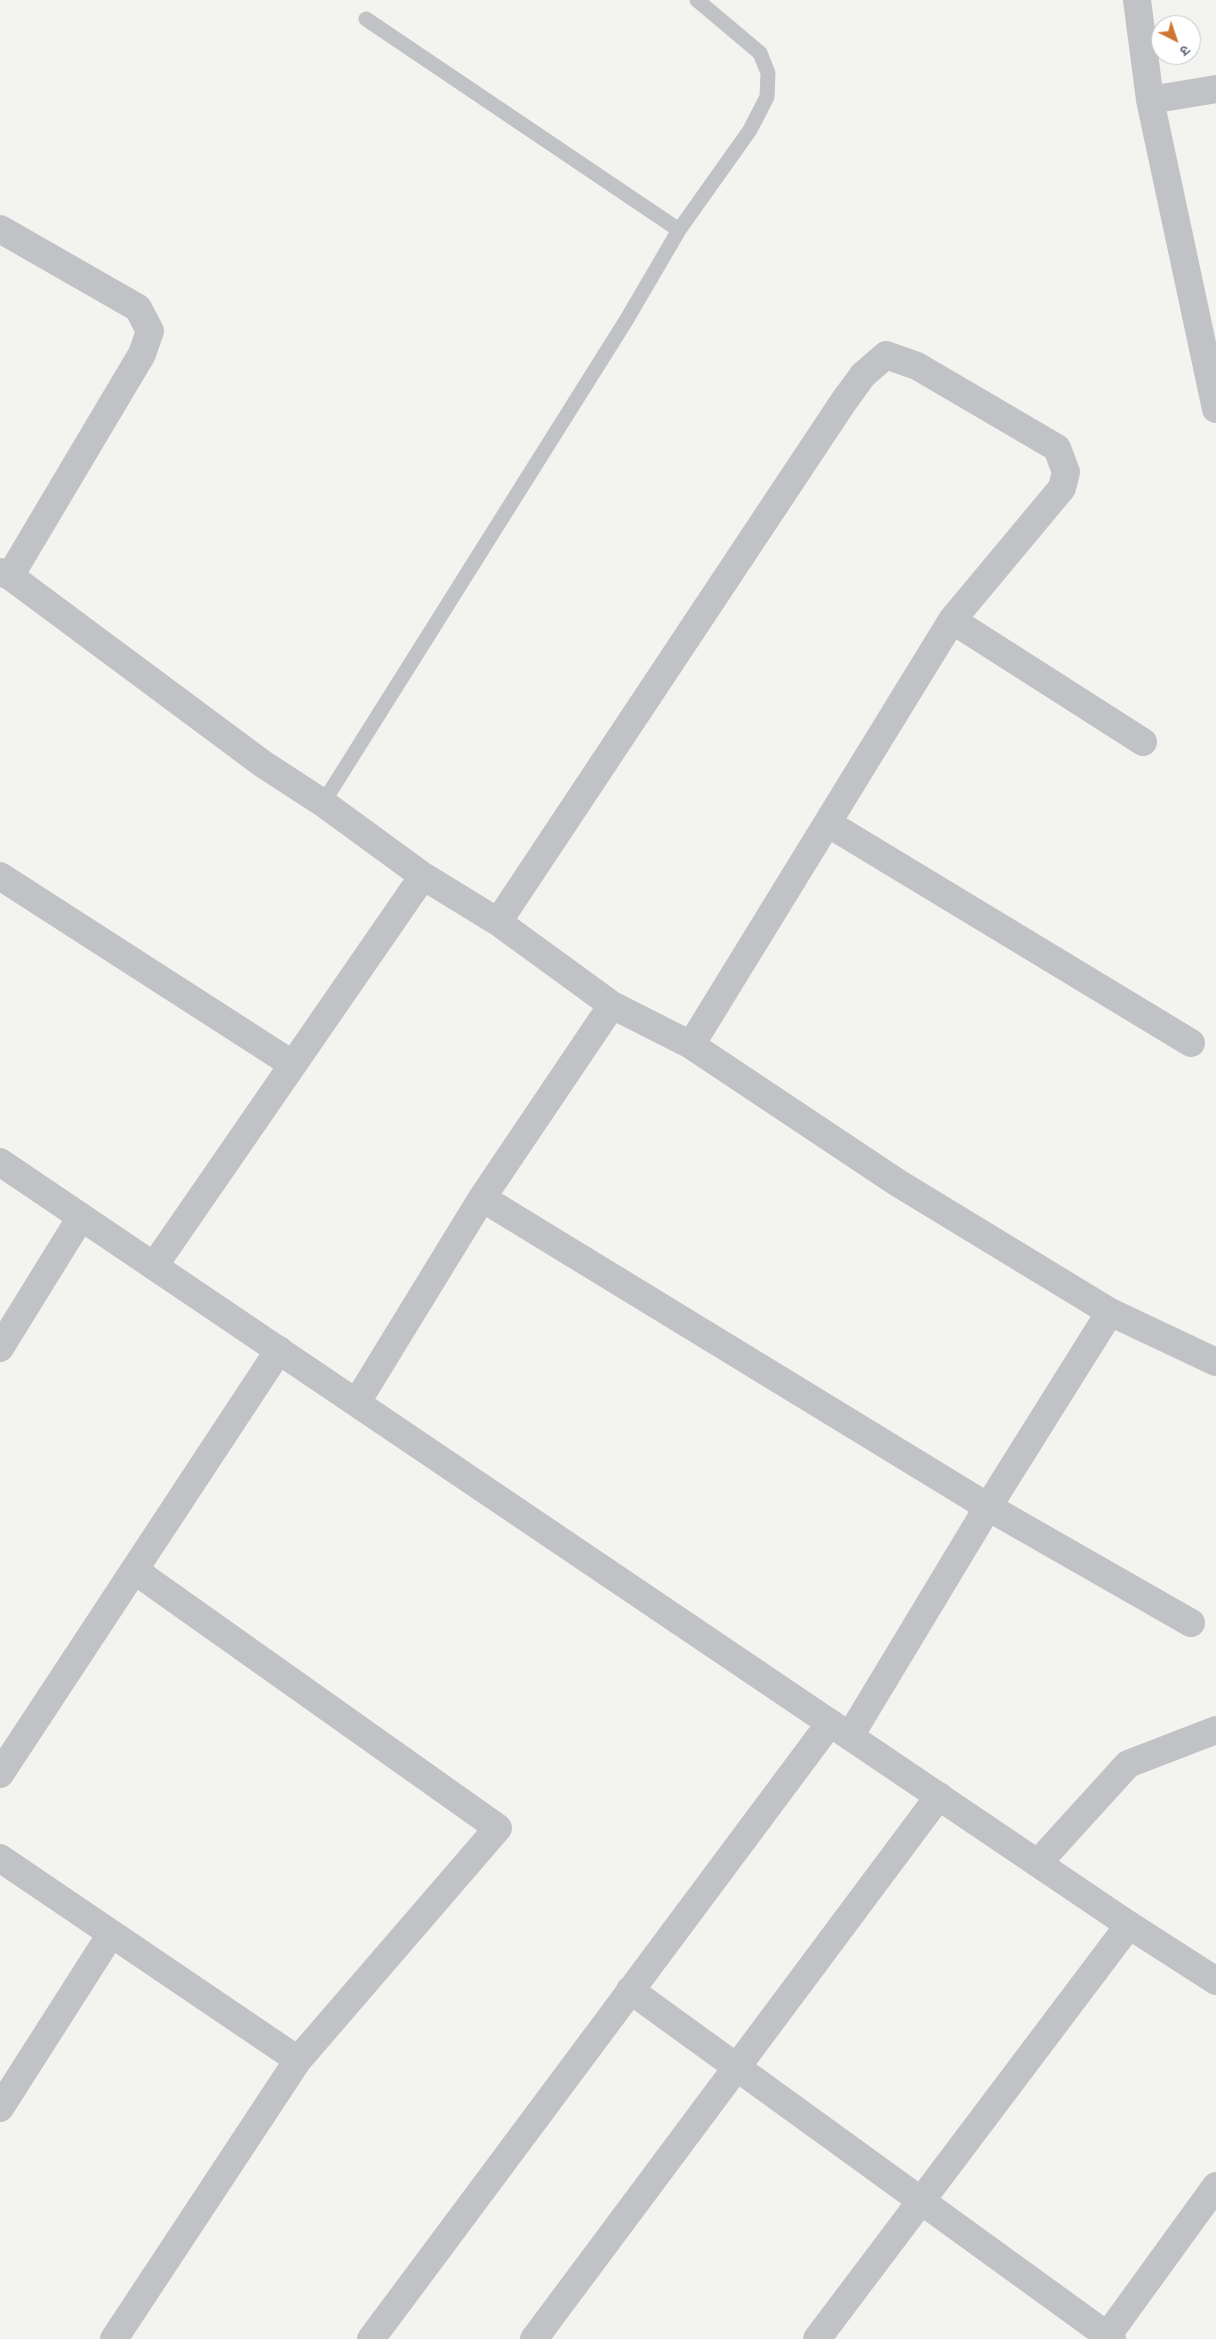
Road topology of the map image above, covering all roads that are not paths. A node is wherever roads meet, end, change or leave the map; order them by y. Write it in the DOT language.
graph roads {
  1 [pos="697,0"];
  2 [pos="1137,0"];
  3 [pos="366,19"];
  4 [pos="1216,89"];
  5 [pos="1150,100"];
  6 [pos="0,229"];
  7 [pos="679,230"];
  8 [pos="1216,409"];
  9 [pos="5,574"];
  10 [pos="952,620"];
  11 [pos="1143,742"];
  12 [pos="323,803"];
  13 [pos="829,824"];
  14 [pos="0,876"];
  15 [pos="423,876"];
  16 [pos="498,922"];
  17 [pos="612,1005"];
  18 [pos="1191,1043"];
  19 [pos="691,1046"];
  20 [pos="292,1064"];
  21 [pos="0,1162"];
  22 [pos="482,1198"];
  23 [pos="81,1217"];
  24 [pos="154,1266"];
  25 [pos="1110,1312"];
  26 [pos="0,1348"];
  27 [pos="279,1350"];
  28 [pos="1216,1362"];
  29 [pos="357,1402"];
  30 [pos="988,1507"];
  31 [pos="134,1570"];
  32 [pos="1191,1622"];
  33 [pos="840,1729"];
  34 [pos="1216,1730"];
  35 [pos="0,1774"];
  36 [pos="939,1796"];
  37 [pos="0,1858"];
  38 [pos="1038,1863"];
  39 [pos="1128,1925"];
  40 [pos="111,1934"];
  41 [pos="1216,1981"];
  42 [pos="630,1990"];
  43 [pos="298,2060"];
  44 [pos="737,2067"];
  45 [pos="0,2108"];
  46 [pos="1216,2186"];
  47 [pos="922,2200"];
  48 [pos="1108,2338"];
  49 [pos="114,2339"];
  50 [pos="371,2339"];
  51 [pos="534,2339"];
  52 [pos="817,2339"];
  1 -- 7 [label="lane"];
  2 -- 5 [label="street"];
  3 -- 7 [label="lane"];
  4 -- 5 [label="street"];
  5 -- 8 [label="street"];
  6 -- 9 [label="street"];
  7 -- 12 [label="lane"];
  9 -- 12 [label="street"];
  10 -- 11 [label="street"];
  10 -- 13 [label="street"];
  10 -- 16 [label="street"];
  12 -- 15 [label="street"];
  13 -- 18 [label="street"];
  13 -- 19 [label="street"];
  14 -- 20 [label="street"];
  15 -- 16 [label="street"];
  15 -- 20 [label="street"];
  16 -- 17 [label="street"];
  17 -- 19 [label="street"];
  17 -- 22 [label="street"];
  19 -- 25 [label="street"];
  20 -- 24 [label="street"];
  21 -- 23 [label="street"];
  22 -- 29 [label="street"];
  22 -- 30 [label="street"];
  23 -- 24 [label="street"];
  23 -- 26 [label="street"];
  24 -- 27 [label="street"];
  25 -- 28 [label="street"];
  25 -- 30 [label="street"];
  27 -- 29 [label="street"];
  27 -- 31 [label="street"];
  29 -- 33 [label="street"];
  30 -- 32 [label="street"];
  30 -- 33 [label="street"];
  31 -- 35 [label="street"];
  31 -- 43 [label="street"];
  33 -- 36 [label="street"];
  33 -- 42 [label="street"];
  34 -- 38 [label="street"];
  36 -- 38 [label="street"];
  36 -- 44 [label="street"];
  37 -- 40 [label="street"];
  38 -- 39 [label="street"];
  39 -- 41 [label="street"];
  39 -- 47 [label="street"];
  40 -- 43 [label="street"];
  40 -- 45 [label="street"];
  42 -- 44 [label="street"];
  42 -- 50 [label="street"];
  43 -- 49 [label="street"];
  44 -- 47 [label="street"];
  44 -- 51 [label="street"];
  46 -- 48 [label="street"];
  47 -- 48 [label="street"];
  47 -- 52 [label="street"];
}
